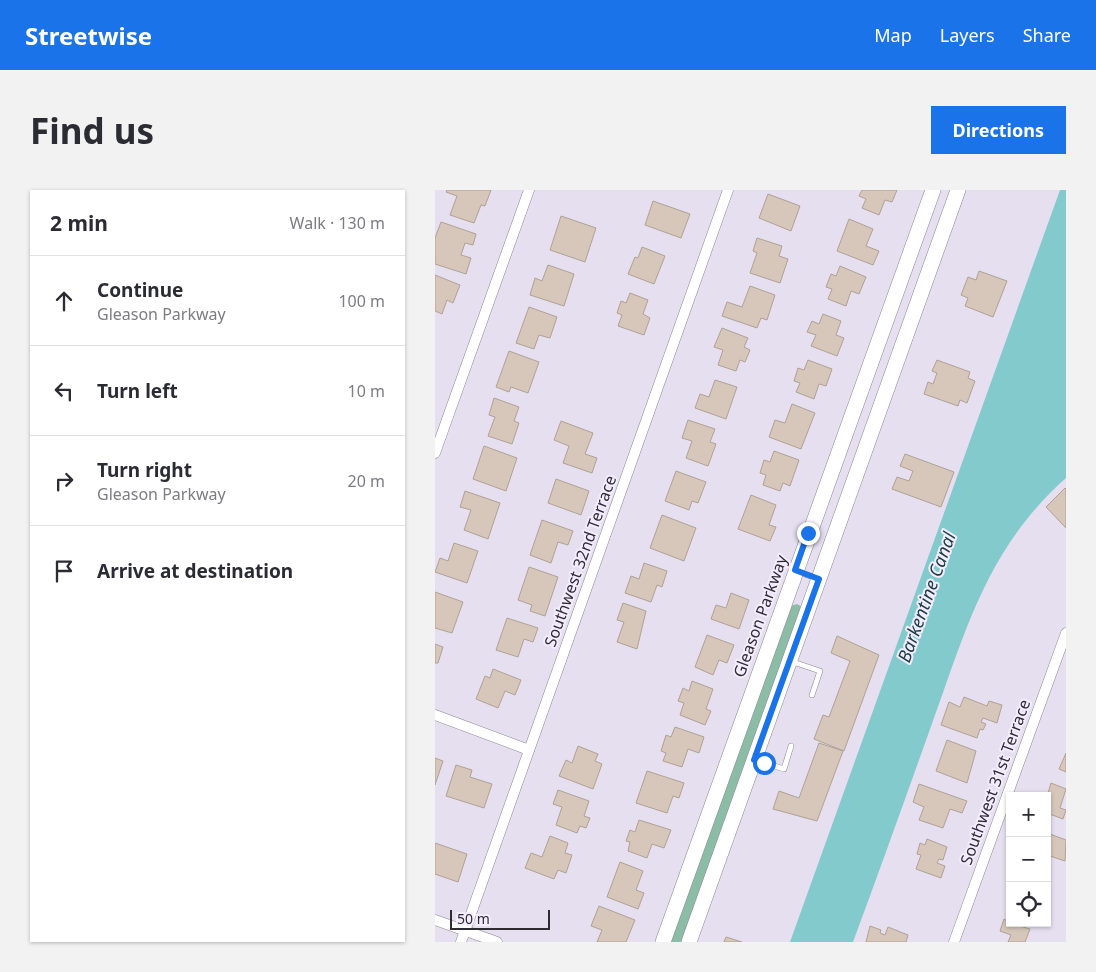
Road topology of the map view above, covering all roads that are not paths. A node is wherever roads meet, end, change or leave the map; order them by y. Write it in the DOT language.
graph roads {
  1 [pos="529,190"];
  2 [pos="933,190"];
  3 [pos="958,190"];
  4 [pos="726,191"];
  5 [pos="435,453"];
  6 [pos="795,570"];
  7 [pos="819,579"];
  8 [pos="1066,633"];
  9 [pos="790,661"];
  10 [pos="812,695"];
  11 [pos="435,715"];
  12 [pos="791,746"];
  13 [pos="529,750"];
  14 [pos="754,760"];
  15 [pos="435,920"];
  16 [pos="465,930"];
  17 [pos="461,942"];
  18 [pos="497,942"];
  19 [pos="663,942"];
  20 [pos="689,942"];
  21 [pos="954,942"];
  1 -- 5 [label="street"];
  2 -- 6 [label="main road, Gleason Parkway"];
  3 -- 7 [label="main road"];
  4 -- 13 [label="street, Southwest 32nd Terrace"];
  6 -- 7 [label="lane"];
  6 -- 19 [label="main road, Gleason Parkway"];
  7 -- 9 [label="main road"];
  8 -- 21 [label="street, Southwest 31st Terrace"];
  9 -- 10 [label="lane"];
  9 -- 14 [label="main road"];
  11 -- 13 [label="street"];
  12 -- 14 [label="lane"];
  13 -- 16 [label="street, Southwest 32nd Terrace"];
  14 -- 20 [label="main road"];
  15 -- 16 [label="street"];
  16 -- 17 [label="street, Southwest 32nd Terrace"];
  16 -- 18 [label="street"];
}
